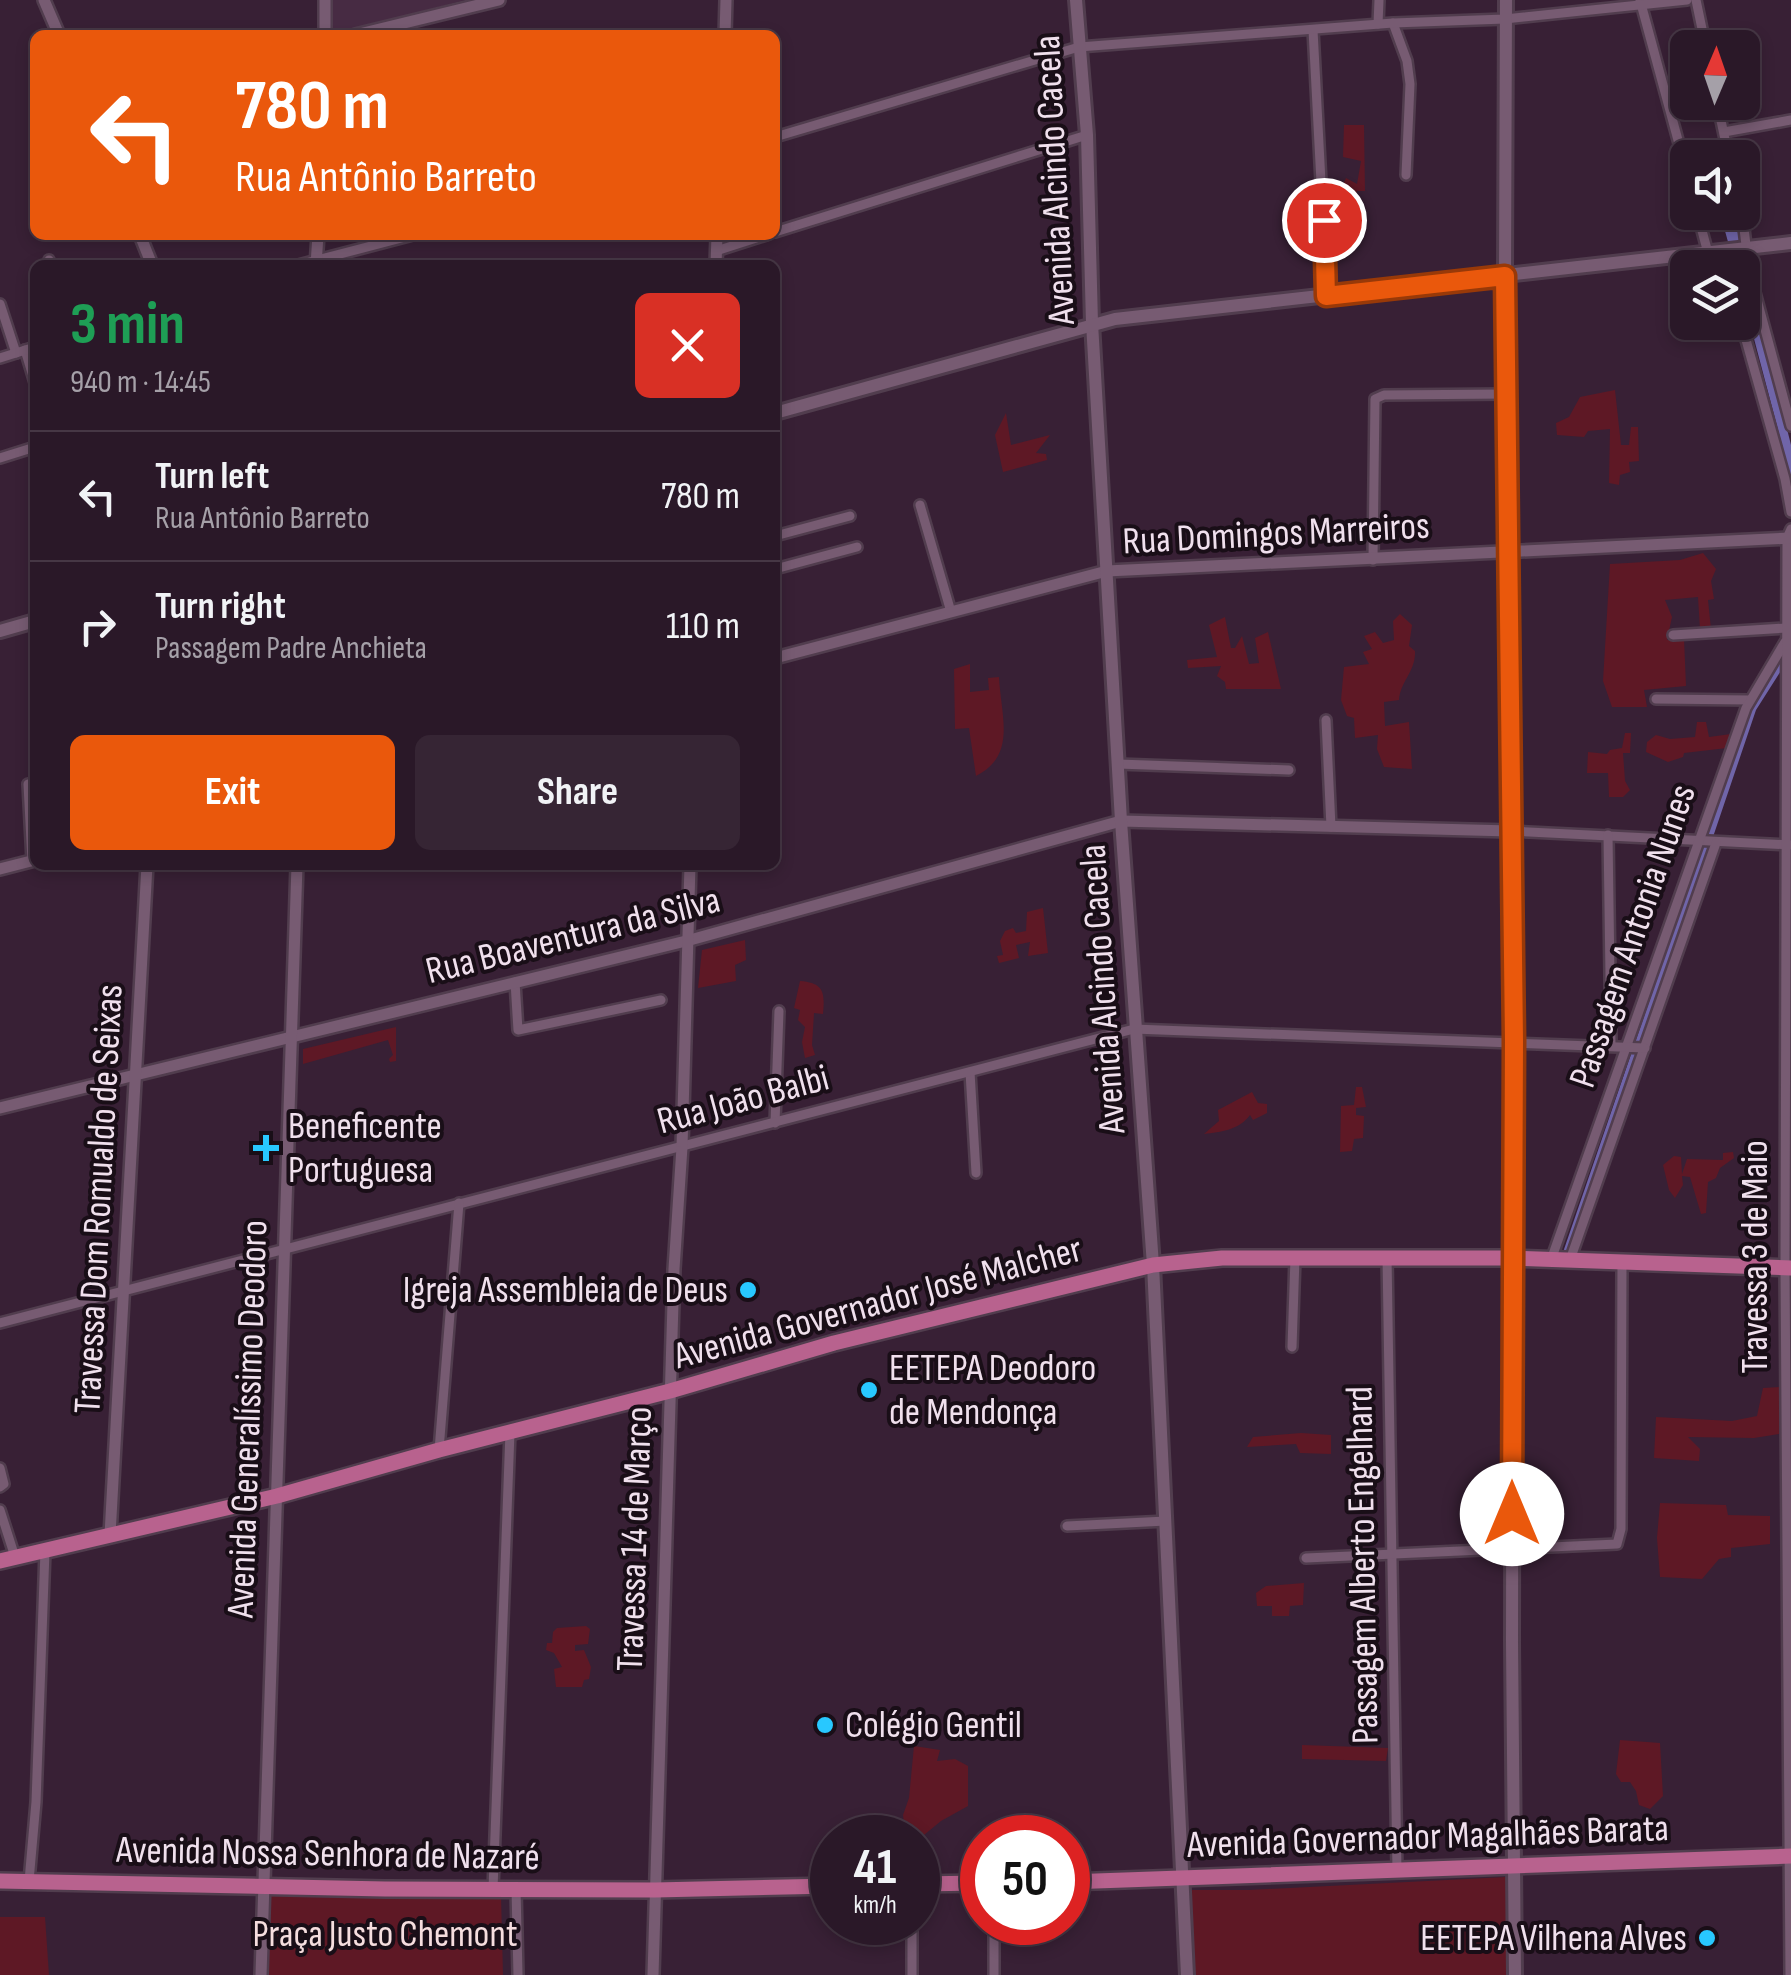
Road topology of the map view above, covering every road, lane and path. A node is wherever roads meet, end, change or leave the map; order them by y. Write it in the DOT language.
graph roads {
  1 [pos="44,0"];
  2 [pos="325,0"];
  3 [pos="499,0"];
  4 [pos="726,0"];
  5 [pos="1076,0"];
  6 [pos="1378,0"];
  7 [pos="1506,0"];
  8 [pos="1686,0"];
  9 [pos="1696,0"];
  10 [pos="1643,4"];
  11 [pos="1505,18"];
  12 [pos="1393,23"];
  13 [pos="1378,24"];
  14 [pos="57,30"];
  15 [pos="325,30"];
  16 [pos="376,30"];
  17 [pos="725,30"];
  18 [pos="1313,30"];
  19 [pos="1702,30"];
  20 [pos="1079,47"];
  21 [pos="1722,120"];
  22 [pos="1791,120"];
  23 [pos="1724,132"];
  24 [pos="780,135"];
  25 [pos="1087,135"];
  26 [pos="1678,140"];
  27 [pos="1726,140"];
  28 [pos="1406,175"];
  29 [pos="780,230"];
  30 [pos="1744,230"];
  31 [pos="396,240"];
  32 [pos="717,240"];
  33 [pos="750,240"];
  34 [pos="1791,243"];
  35 [pos="1745,248"];
  36 [pos="1727,250"];
  37 [pos="716,251"];
  38 [pos="1670,257"];
  39 [pos="327,260"];
  40 [pos="716,260"];
  41 [pos="1505,276"];
  42 [pos="1326,296"];
  43 [pos="0,304"];
  44 [pos="1092,323"];
  45 [pos="1746,340"];
  46 [pos="26,350"];
  47 [pos="0,358"];
  48 [pos="1791,366"];
  49 [pos="1776,371"];
  50 [pos="1506,394"];
  51 [pos="780,413"];
  52 [pos="1791,426"];
  53 [pos="30,449"];
  54 [pos="0,458"];
  55 [pos="920,505"];
  56 [pos="1791,512"];
  57 [pos="850,516"];
  58 [pos="780,535"];
  59 [pos="1790,535"];
  60 [pos="856,547"];
  61 [pos="1508,552"];
  62 [pos="1373,560"];
  63 [pos="780,568"];
  64 [pos="1107,572"];
  65 [pos="951,612"];
  66 [pos="30,622"];
  67 [pos="1786,628"];
  68 [pos="0,631"];
  69 [pos="1673,635"];
  70 [pos="1788,642"];
  71 [pos="780,657"];
  72 [pos="1656,699"];
  73 [pos="1750,700"];
  74 [pos="1326,720"];
  75 [pos="1118,764"];
  76 [pos="1288,770"];
  77 [pos="28,784"];
  78 [pos="30,810"];
  79 [pos="1121,822"];
  80 [pos="1331,827"];
  81 [pos="1510,831"];
  82 [pos="1608,835"];
  83 [pos="1698,841"];
  84 [pos="1716,843"];
  85 [pos="1790,845"];
  86 [pos="30,862"];
  87 [pos="0,869"];
  88 [pos="146,870"];
  89 [pos="297,870"];
  90 [pos="690,870"];
  91 [pos="690,940"];
  92 [pos="515,982"];
  93 [pos="661,1000"];
  94 [pos="779,1011"];
  95 [pos="1134,1029"];
  96 [pos="290,1038"];
  97 [pos="1514,1041"];
  98 [pos="1611,1046"];
  99 [pos="1627,1047"];
  100 [pos="1644,1048"];
  101 [pos="970,1072"];
  102 [pos="136,1076"];
  103 [pos="0,1108"];
  104 [pos="775,1123"];
  105 [pos="682,1147"];
  106 [pos="976,1173"];
  107 [pos="459,1203"];
  108 [pos="284,1250"];
  109 [pos="1387,1257"];
  110 [pos="1294,1258"];
  111 [pos="1512,1258"];
  112 [pos="1551,1260"];
  113 [pos="1570,1260"];
  114 [pos="1622,1262"];
  115 [pos="1152,1264"];
  116 [pos="1788,1268"];
  117 [pos="123,1290"];
  118 [pos="0,1323"];
  119 [pos="1292,1347"];
  120 [pos="670,1391"];
  121 [pos="510,1432"];
  122 [pos="439,1450"];
  123 [pos="0,1468"];
  124 [pos="0,1488"];
  125 [pos="277,1496"];
  126 [pos="0,1510"];
  127 [pos="1166,1521"];
  128 [pos="1067,1526"];
  129 [pos="110,1536"];
  130 [pos="1512,1550"];
  131 [pos="44,1551"];
  132 [pos="1394,1555"];
  133 [pos="1306,1558"];
  134 [pos="7,1559"];
  135 [pos="1790,1856"];
  136 [pos="1513,1865"];
  137 [pos="1397,1872"];
  138 [pos="29,1880"];
  139 [pos="1183,1880"];
  140 [pos="0,1881"];
  141 [pos="1090,1882"];
  142 [pos="810,1886"];
  143 [pos="263,1888"];
  144 [pos="493,1888"];
  145 [pos="516,1889"];
  146 [pos="655,1890"];
  147 [pos="912,1945"];
  148 [pos="994,1945"];
  149 [pos="262,1975"];
  150 [pos="518,1975"];
  151 [pos="653,1975"];
  152 [pos="912,1975"];
  153 [pos="994,1975"];
  154 [pos="1187,1975"];
  155 [pos="1515,1975"];
  156 [pos="1790,1975"];
  1 -- 14 [label="street"];
  2 -- 15 [label="street"];
  3 -- 16 [label="street"];
  4 -- 17 [label="street"];
  5 -- 20 [label="main road, Avenida Alcindo Cacela"];
  6 -- 13 [label="street"];
  7 -- 11 [label="main road"];
  8 -- 10 [label="street"];
  9 -- 19 [label="street"];
  10 -- 11 [label="street"];
  10 -- 26 [label="street"];
  11 -- 12 [label="street"];
  11 -- 41 [label="main road"];
  12 -- 13 [label="street"];
  12 -- 28 [label="street"];
  13 -- 18 [label="street"];
  18 -- 20 [label="street"];
  18 -- 42 [label="street"];
  20 -- 24 [label="street"];
  20 -- 25 [label="main road, Avenida Alcindo Cacela"];
  21 -- 23 [label="street"];
  22 -- 23 [label="street"];
  23 -- 27 [label="street"];
  25 -- 29 [label="street"];
  25 -- 44 [label="main road, Avenida Alcindo Cacela"];
  30 -- 35 [label="street"];
  31 -- 39 [label="street"];
  32 -- 37 [label="street"];
  33 -- 37 [label="street"];
  34 -- 35 [label="main road"];
  35 -- 36 [label="main road"];
  35 -- 49 [label="street"];
  37 -- 40 [label="street"];
  38 -- 41 [label="main road"];
  41 -- 42 [label="main road"];
  41 -- 50 [label="main road"];
  42 -- 44 [label="main road"];
  43 -- 46 [label="street"];
  44 -- 51 [label="main road"];
  44 -- 64 [label="main road, Avenida Alcindo Cacela"];
  45 -- 56 [label="street"];
  46 -- 47 [label="street"];
  48 -- 49 [label="street"];
  49 -- 52 [label="street"];
  50 -- 61 [label="main road"];
  50 -- 62 [label="street"];
  53 -- 54 [label="street"];
  55 -- 65 [label="street"];
  57 -- 58 [label="street"];
  59 -- 61 [label="street, Rua Domingos Marreiros"];
  59 -- 67 [label="street, Travessa 3 de Maio"];
  60 -- 63 [label="street"];
  61 -- 62 [label="street, Rua Domingos Marreiros"];
  61 -- 81 [label="main road"];
  62 -- 64 [label="street, Rua Domingos Marreiros"];
  64 -- 65 [label="street, Rua Domingos Marreiros"];
  64 -- 75 [label="main road, Avenida Alcindo Cacela"];
  65 -- 71 [label="street, Rua Domingos Marreiros"];
  66 -- 68 [label="main road"];
  67 -- 69 [label="street"];
  67 -- 70 [label="street, Travessa 3 de Maio"];
  70 -- 73 [label="street, Passagem Antonia Nunes"];
  70 -- 85 [label="street, Travessa 3 de Maio"];
  72 -- 73 [label="street"];
  73 -- 83 [label="street, Passagem Antonia Nunes"];
  74 -- 80 [label="street"];
  75 -- 76 [label="street"];
  75 -- 79 [label="main road, Avenida Alcindo Cacela"];
  77 -- 78 [label="street"];
  79 -- 80 [label="street, Rua Boaventura da Silva"];
  79 -- 91 [label="street, Rua Boaventura da Silva"];
  79 -- 95 [label="main road, Avenida Alcindo Cacela"];
  80 -- 81 [label="street, Rua Boaventura da Silva"];
  81 -- 82 [label="street, Rua Boaventura da Silva"];
  81 -- 97 [label="main road"];
  82 -- 83 [label="street, Rua Boaventura da Silva"];
  82 -- 98 [label="street"];
  83 -- 84 [label="street, Rua Boaventura da Silva"];
  83 -- 99 [label="street, Passagem Antonia Nunes"];
  84 -- 85 [label="street"];
  84 -- 100 [label="street"];
  85 -- 116 [label="street, Travessa 3 de Maio"];
  86 -- 87 [label="street"];
  88 -- 102 [label="street, Travessa Dom Romualdo de Seixas"];
  89 -- 96 [label="street, Avenida Generalíssimo Deodoro"];
  90 -- 91 [label="street, Travessa 14 de Março"];
  91 -- 92 [label="street, Rua Boaventura da Silva"];
  91 -- 105 [label="street, Travessa 14 de Março"];
  92 -- 93 [label="street"];
  92 -- 96 [label="street, Rua Boaventura da Silva"];
  94 -- 104 [label="street"];
  95 -- 97 [label="street, Rua João Balbi"];
  95 -- 101 [label="street, Rua João Balbi"];
  95 -- 115 [label="main road, Avenida Alcindo Cacela"];
  96 -- 102 [label="street, Rua Boaventura da Silva"];
  96 -- 108 [label="street, Avenida Generalíssimo Deodoro"];
  97 -- 98 [label="street, Rua João Balbi"];
  97 -- 111 [label="main road"];
  98 -- 99 [label="street, Rua João Balbi"];
  99 -- 100 [label="street, Rua João Balbi"];
  99 -- 112 [label="street, Passagem Antonia Nunes"];
  100 -- 113 [label="street"];
  101 -- 104 [label="street, Rua João Balbi"];
  101 -- 106 [label="street"];
  102 -- 103 [label="street, Rua Boaventura da Silva"];
  102 -- 117 [label="street, Travessa Dom Romualdo de Seixas"];
  104 -- 105 [label="street, Rua João Balbi"];
  105 -- 107 [label="street, Rua João Balbi"];
  105 -- 120 [label="street, Travessa 14 de Março"];
  107 -- 108 [label="street, Rua João Balbi"];
  107 -- 122 [label="street"];
  108 -- 117 [label="street, Rua João Balbi"];
  108 -- 125 [label="street, Avenida Generalíssimo Deodoro"];
  109 -- 110 [label="main road, Avenida Governador José Malcher"];
  109 -- 111 [label="main road, Avenida Governador José Malcher"];
  109 -- 132 [label="street, Passagem Alberto Engelhard"];
  110 -- 115 [label="main road, Avenida Governador José Malcher"];
  110 -- 119 [label="street"];
  111 -- 112 [label="main road, Avenida Governador José Malcher"];
  111 -- 130 [label="main road"];
  112 -- 113 [label="main road, Avenida Governador José Malcher"];
  113 -- 114 [label="main road, Avenida Governador José Malcher"];
  114 -- 116 [label="main road, Avenida Governador José Malcher"];
  114 -- 130 [label="street"];
  115 -- 120 [label="main road, Avenida Governador José Malcher"];
  115 -- 127 [label="main road, Avenida Alcindo Cacela"];
  116 -- 135 [label="street, Travessa 3 de Maio"];
  117 -- 118 [label="street, Rua João Balbi"];
  117 -- 129 [label="street, Travessa Dom Romualdo de Seixas"];
  120 -- 121 [label="main road, Avenida Governador José Malcher"];
  120 -- 146 [label="street, Travessa 14 de Março"];
  121 -- 122 [label="main road, Avenida Governador José Malcher"];
  121 -- 144 [label="street"];
  122 -- 125 [label="main road, Avenida Governador José Malcher"];
  123 -- 124 [label="street"];
  125 -- 129 [label="main road, Avenida Governador José Malcher"];
  125 -- 143 [label="street, Avenida Generalíssimo Deodoro"];
  126 -- 134 [label="street"];
  127 -- 128 [label="street"];
  127 -- 139 [label="main road, Avenida Alcindo Cacela"];
  129 -- 131 [label="main road, Avenida Governador José Malcher"];
  130 -- 132 [label="street"];
  130 -- 136 [label="main road"];
  131 -- 134 [label="main road, Avenida Governador José Malcher"];
  131 -- 138 [label="street"];
  132 -- 133 [label="street"];
  132 -- 137 [label="street, Passagem Alberto Engelhard"];
  135 -- 136 [label="main road, Avenida Governador Magalhães Barata"];
  135 -- 156 [label="street, Travessa 3 de Maio"];
  136 -- 137 [label="main road, Avenida Governador Magalhães Barata"];
  136 -- 155 [label="main road"];
  137 -- 139 [label="main road, Avenida Governador Magalhães Barata"];
  138 -- 140 [label="main road, Avenida Nossa Senhora de Nazaré"];
  138 -- 143 [label="main road, Avenida Nossa Senhora de Nazaré"];
  139 -- 141 [label="main road, Avenida Governador Magalhães Barata"];
  139 -- 154 [label="main road, Avenida Alcindo Cacela"];
  142 -- 146 [label="main road"];
  143 -- 144 [label="main road, Avenida Nossa Senhora de Nazaré"];
  143 -- 149 [label="street, Avenida Generalíssimo Deodoro"];
  144 -- 145 [label="main road, Avenida Nossa Senhora de Nazaré"];
  145 -- 146 [label="main road, Avenida Nossa Senhora de Nazaré"];
  145 -- 150 [label="street"];
  146 -- 151 [label="street, Travessa 14 de Março"];
  147 -- 152 [label="street"];
  148 -- 153 [label="street"];
}
